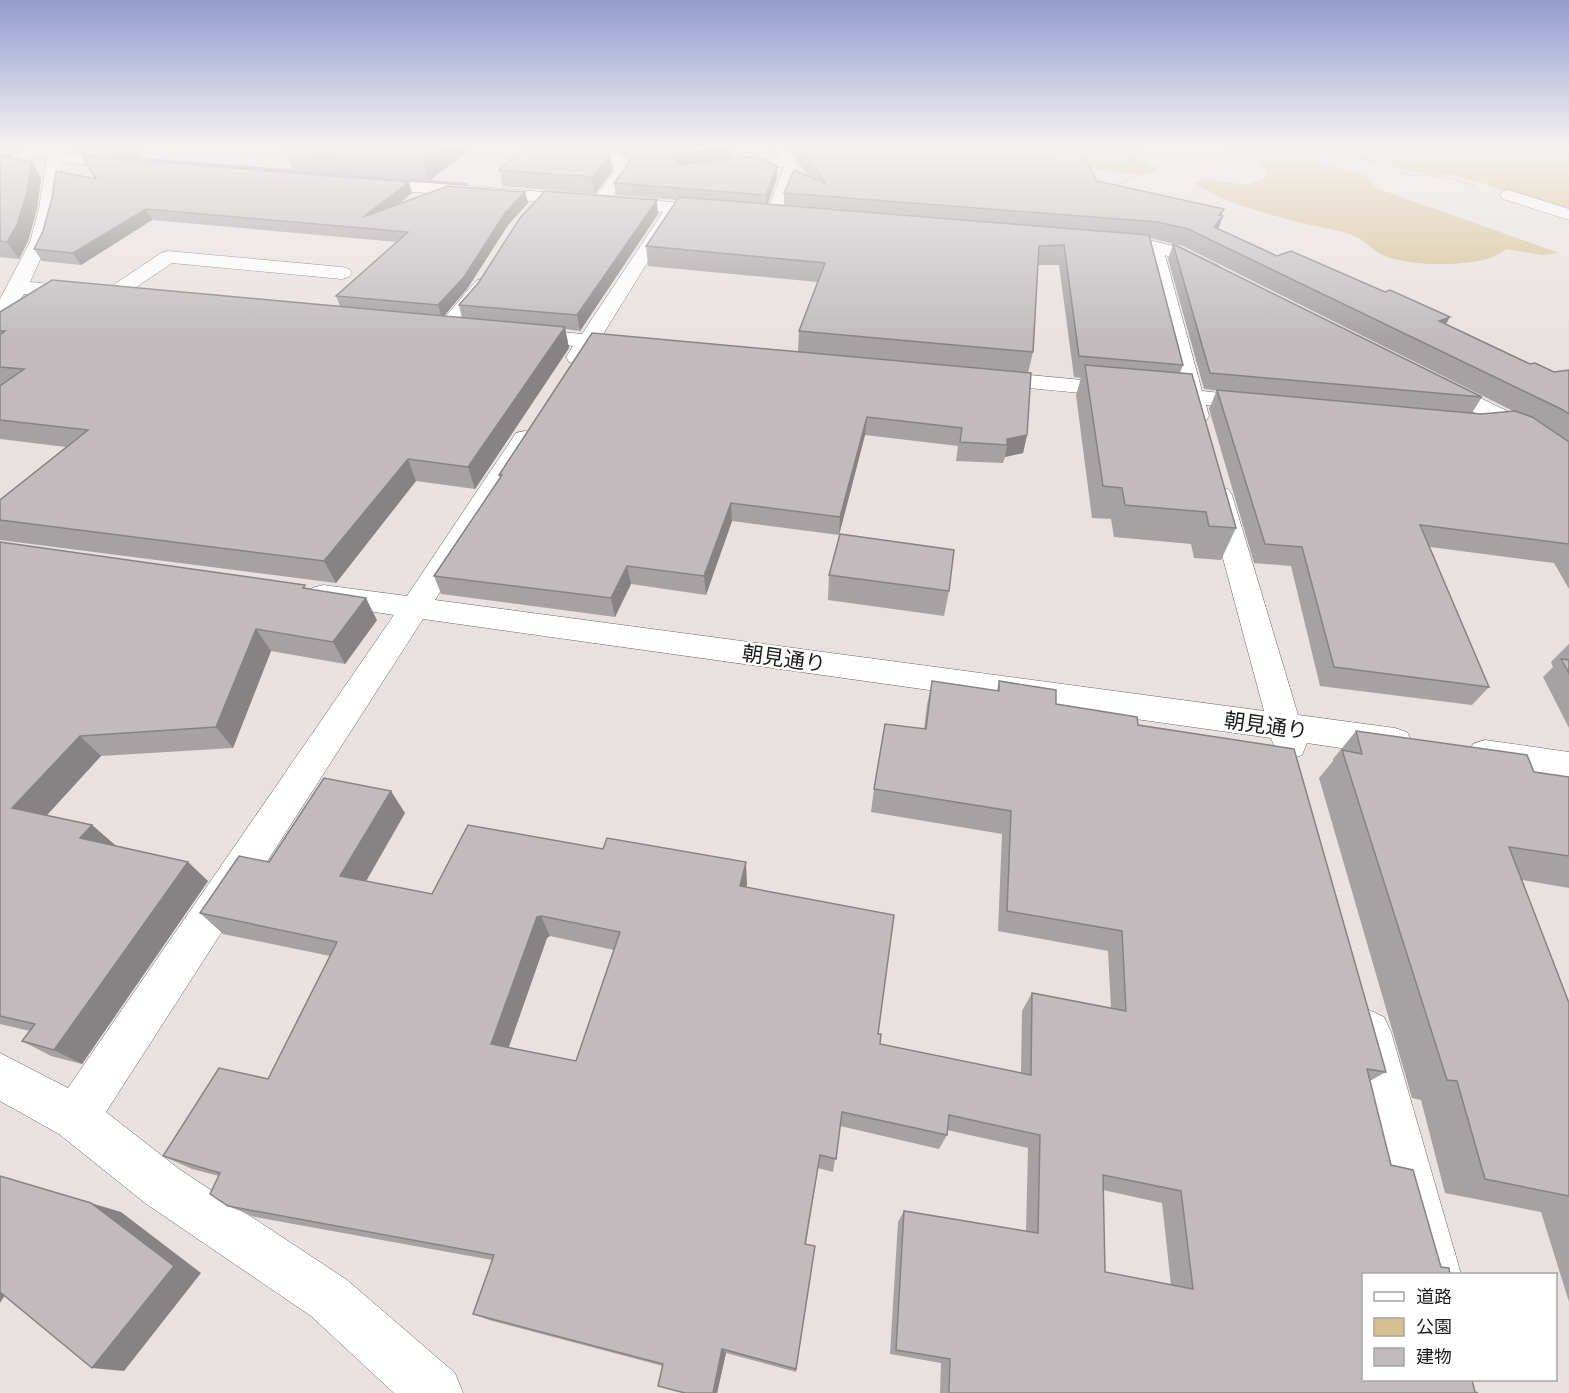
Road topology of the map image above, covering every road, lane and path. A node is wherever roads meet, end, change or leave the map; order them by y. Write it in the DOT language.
graph roads {
  1 [pos="47,211"];
  2 [pos="671,211"];
  3 [pos="718,211"];
  4 [pos="759,211"];
  5 [pos="787,211"];
  6 [pos="729,212"];
  7 [pos="751,214"];
  8 [pos="796,217"];
  9 [pos="1088,241"];
  10 [pos="1153,247"];
  11 [pos="490,270"];
  12 [pos="342,273"];
  13 [pos="1230,279"];
  14 [pos="18,287"];
  15 [pos="110,296"];
  16 [pos="145,299"];
  17 [pos="0,315"];
  18 [pos="435,326"];
  19 [pos="468,329"];
  20 [pos="504,333"];
  21 [pos="588,341"];
  22 [pos="647,346"];
  23 [pos="969,376"];
  24 [pos="1422,376"];
  25 [pos="563,379"];
  26 [pos="1192,397"];
  27 [pos="1284,406"];
  28 [pos="537,418"];
  29 [pos="1507,420"];
  30 [pos="1468,423"];
  31 [pos="1569,458"];
  32 [pos="296,591"];
  33 [pos="415,607"];
  34 [pos="1285,728"];
  35 [pos="1569,766"];
  36 [pos="1298,773"];
  37 [pos="1360,1001"];
  38 [pos="0,1076"];
  39 [pos="75,1118"];
  40 [pos="1435,1273"];
  41 [pos="435,1393"];
  1 -- 14 [label="street"];
  2 -- 21 [label="street"];
  3 -- 6 [label="street"];
  4 -- 7 [label="street"];
  5 -- 8 [label="street"];
  9 -- 10 [label="street"];
  10 -- 13 [label="street"];
  10 -- 26 [label="street"];
  11 -- 18 [label="lane"];
  12 -- 15 [label="street"];
  14 -- 15 [label="street"];
  14 -- 17 [label="street"];
  15 -- 16 [label="street"];
  18 -- 19 [label="street"];
  20 -- 21 [label="street"];
  21 -- 22 [label="street"];
  21 -- 25 [label="street"];
  23 -- 26 [label="street"];
  24 -- 29 [label="street"];
  26 -- 27 [label="street"];
  26 -- 34 [label="street"];
  28 -- 33 [label="street"];
  29 -- 30 [label="street"];
  29 -- 31 [label="street"];
  32 -- 33 [label="street, 朝見通り"];
  33 -- 34 [label="street, 朝見通り"];
  33 -- 39 [label="street"];
  34 -- 35 [label="street, 朝見通り"];
  34 -- 36 [label="street"];
  37 -- 40 [label="street"];
  38 -- 39 [label="street"];
  39 -- 41 [label="street"];
}
